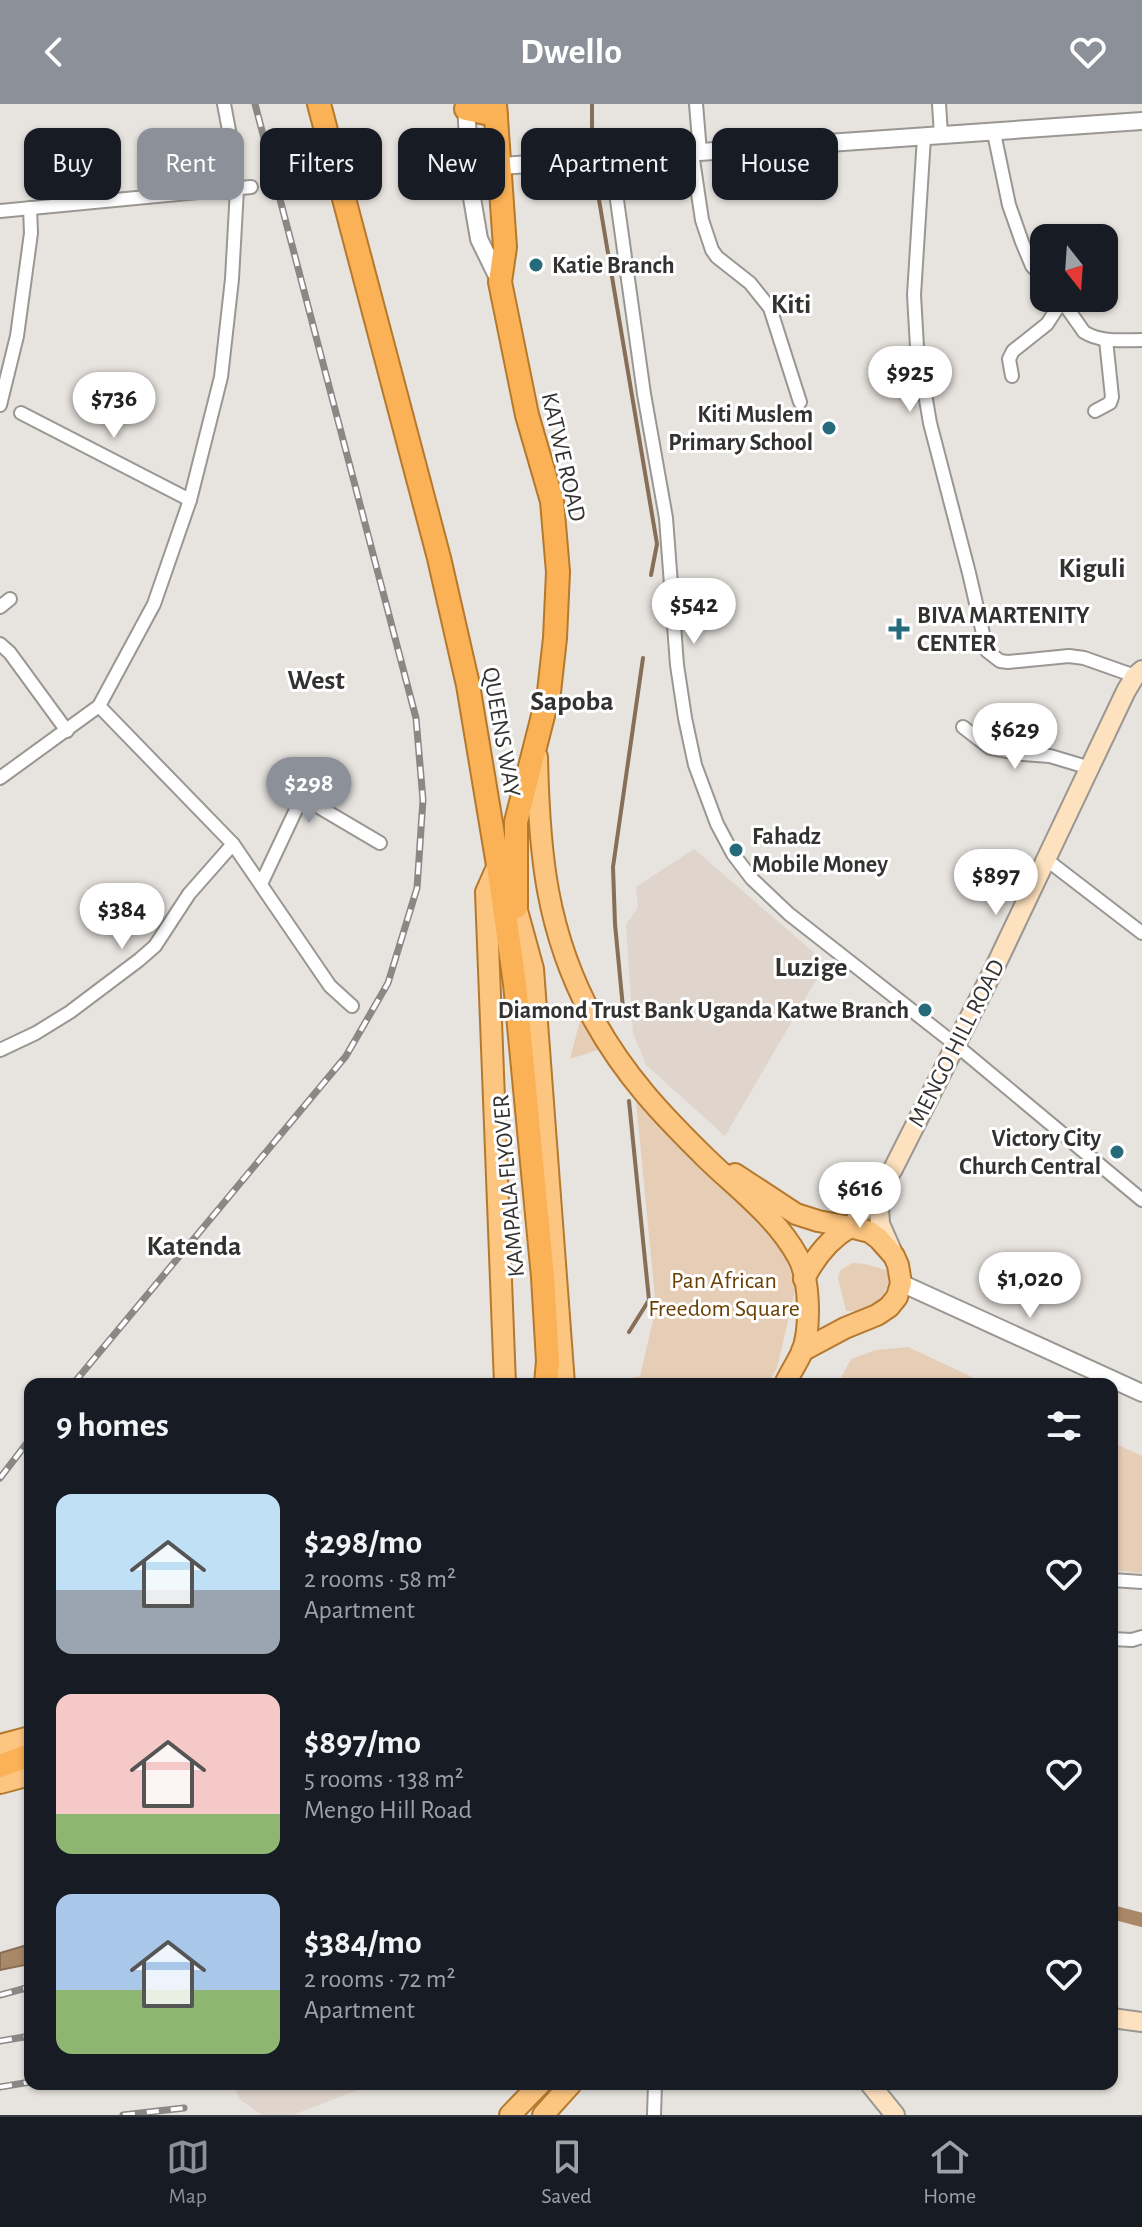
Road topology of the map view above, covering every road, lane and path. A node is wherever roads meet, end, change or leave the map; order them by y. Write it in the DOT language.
graph roads {
  1 [pos="224,104"];
  2 [pos="319,104"];
  3 [pos="696,104"];
  4 [pos="939,104"];
  5 [pos="466,107"];
  6 [pos="496,109"];
  7 [pos="1142,121"];
  8 [pos="229,128"];
  9 [pos="696,128"];
  10 [pos="994,133"];
  11 [pos="941,135"];
  12 [pos="924,137"];
  13 [pos="696,152"];
  14 [pos="251,187"];
  15 [pos="244,188"];
  16 [pos="137,198"];
  17 [pos="236,200"];
  18 [pos="498,200"];
  19 [pos="617,200"];
  20 [pos="30,208"];
  21 [pos="0,211"];
  22 [pos="494,249"];
  23 [pos="1030,261"];
  24 [pos="1054,312"];
  25 [pos="1070,312"];
  26 [pos="1106,340"];
  27 [pos="1142,340"];
  28 [pos="1012,376"];
  29 [pos="800,402"];
  30 [pos="0,405"];
  31 [pos="1095,411"];
  32 [pos="21,413"];
  33 [pos="190,500"];
  34 [pos="0,644"];
  35 [pos="1138,673"];
  36 [pos="99,706"];
  37 [pos="963,727"];
  38 [pos="67,731"];
  39 [pos="537,739"];
  40 [pos="1090,768"];
  41 [pos="0,778"];
  42 [pos="380,843"];
  43 [pos="233,844"];
  44 [pos="1047,860"];
  45 [pos="498,865"];
  46 [pos="261,884"];
  47 [pos="516,907"];
  48 [pos="1139,928"];
  49 [pos="515,984"];
  50 [pos="352,1006"];
  51 [pos="956,1045"];
  52 [pos="0,1050"];
  53 [pos="707,1159"];
  54 [pos="878,1192"];
  55 [pos="1142,1200"];
  56 [pos="850,1227"];
  57 [pos="894,1256"];
  58 [pos="804,1279"];
  59 [pos="901,1283"];
  60 [pos="802,1351"];
  61 [pos="505,1378"];
  62 [pos="546,1378"];
  63 [pos="564,1378"];
  64 [pos="788,1378"];
  65 [pos="1109,1378"];
  66 [pos="1118,1382"];
  67 [pos="1142,1393"];
  68 [pos="1118,1580"];
  69 [pos="1142,1582"];
  70 [pos="1142,1637"];
  71 [pos="1118,1639"];
  72 [pos="24,1739"];
  73 [pos="0,1745"];
  74 [pos="24,1777"];
  75 [pos="0,1783"];
  76 [pos="1118,2019"];
  77 [pos="1142,2022"];
  78 [pos="534,2090"];
  79 [pos="566,2090"];
  80 [pos="655,2090"];
  81 [pos="875,2090"];
  82 [pos="510,2115"];
  83 [pos="543,2115"];
  84 [pos="654,2115"];
  85 [pos="895,2115"];
  1 -- 8 [label="street"];
  2 -- 45 [label="highway, QUEENS WAY"];
  3 -- 9 [label="street"];
  4 -- 11 [label="street"];
  5 -- 6 [label="highway"];
  5 -- 22 [label="street, KATWE ROAD"];
  7 -- 10 [label="street"];
  10 -- 11 [label="street"];
  10 -- 23 [label="street"];
  11 -- 12 [label="street"];
  12 -- 13 [label="street"];
  12 -- 35 [label="street, MENGO HILL ROAD"];
  13 -- 29 [label="street"];
  14 -- 15 [label="street"];
  16 -- 20 [label="street"];
  17 -- 33 [label="street"];
  18 -- 22 [label="highway, KATWE ROAD"];
  19 -- 51 [label="street"];
  20 -- 21 [label="street"];
  20 -- 30 [label="street"];
  22 -- 39 [label="highway, KATWE ROAD"];
  24 -- 28 [label="street"];
  25 -- 26 [label="street"];
  26 -- 27 [label="street"];
  26 -- 31 [label="street"];
  32 -- 33 [label="street"];
  33 -- 36 [label="street"];
  34 -- 38 [label="street"];
  35 -- 40 [label="main road, MENGO HILL ROAD"];
  36 -- 38 [label="street"];
  36 -- 43 [label="street"];
  37 -- 40 [label="street"];
  38 -- 41 [label="street"];
  39 -- 47 [label="highway, KATWE ROAD"];
  39 -- 53 [label="main road"];
  40 -- 44 [label="main road, MENGO HILL ROAD"];
  42 -- 46 [label="street"];
  43 -- 46 [label="street"];
  43 -- 52 [label="street"];
  44 -- 48 [label="street"];
  44 -- 51 [label="main road, MENGO HILL ROAD"];
  45 -- 49 [label="highway"];
  45 -- 61 [label="main road, QUEENS WAY"];
  46 -- 50 [label="street"];
  47 -- 49 [label="highway, KATWE ROAD"];
  47 -- 63 [label="main road"];
  49 -- 62 [label="highway, KAMPALA FLYOVER"];
  51 -- 54 [label="main road, MENGO HILL ROAD"];
  51 -- 55 [label="street"];
  53 -- 56 [label="main road"];
  53 -- 58 [label="main road"];
  54 -- 56 [label="main road, MENGO HILL ROAD"];
  54 -- 57 [label="main road"];
  56 -- 57 [label="main road"];
  56 -- 58 [label="main road"];
  57 -- 59 [label="main road"];
  58 -- 60 [label="main road"];
  59 -- 60 [label="main road"];
  59 -- 65 [label="street"];
  60 -- 64 [label="main road"];
  66 -- 67 [label="street"];
  68 -- 69 [label="street"];
  70 -- 71 [label="street"];
  72 -- 73 [label="main road"];
  74 -- 75 [label="main road"];
  76 -- 77 [label="main road"];
  78 -- 82 [label="main road"];
  79 -- 83 [label="main road"];
  80 -- 84 [label="street"];
  81 -- 85 [label="main road"];
}
